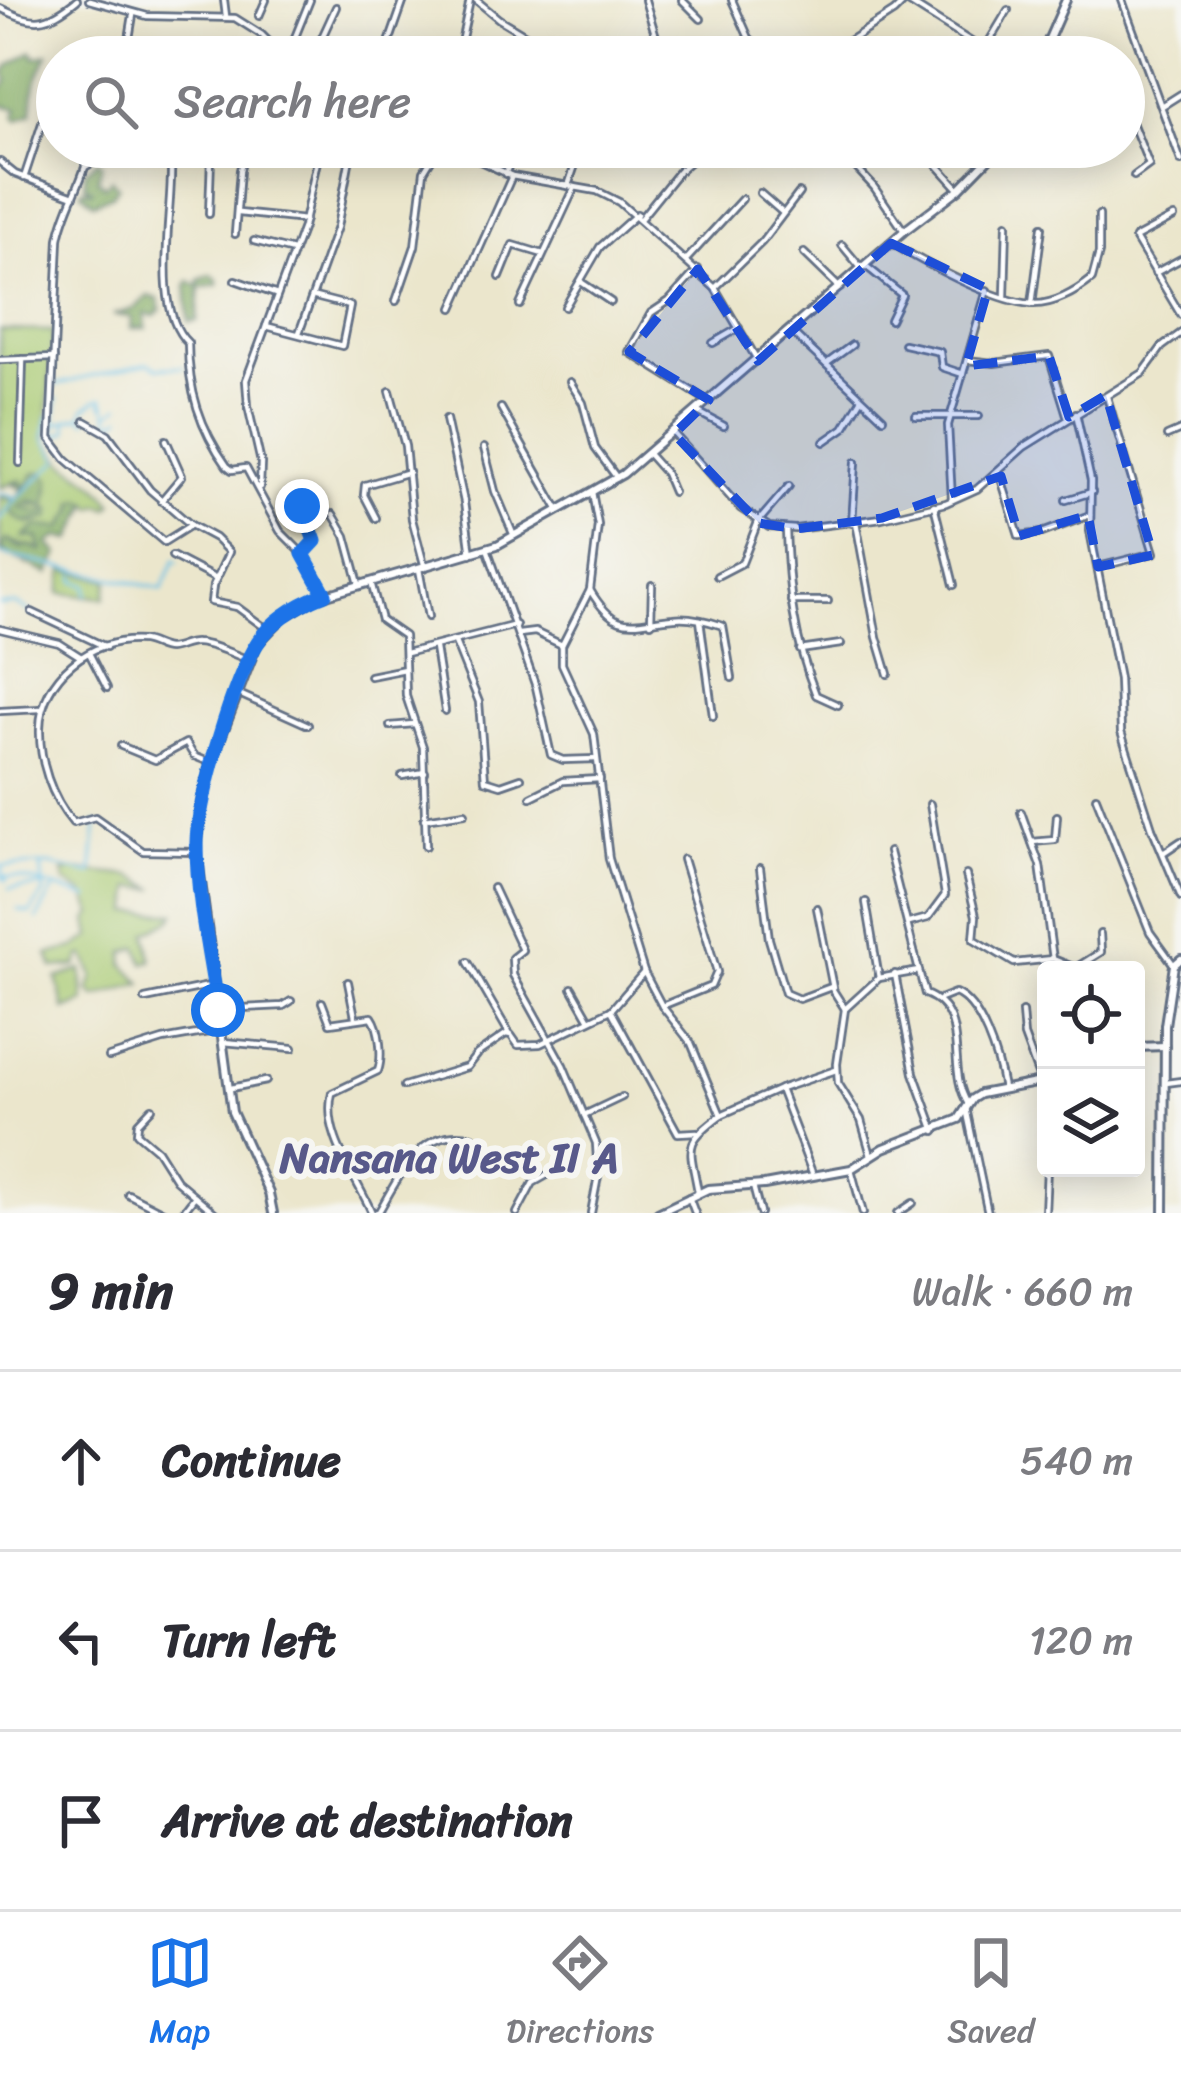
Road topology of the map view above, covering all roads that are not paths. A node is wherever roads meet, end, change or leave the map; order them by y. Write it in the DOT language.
graph roads {
  1 [pos="89,0"];
  2 [pos="224,0"];
  3 [pos="266,0"];
  4 [pos="310,0"];
  5 [pos="404,0"];
  6 [pos="473,0"];
  7 [pos="645,0"];
  8 [pos="682,0"];
  9 [pos="732,0"];
  10 [pos="906,0"];
  11 [pos="1066,0"];
  12 [pos="1122,0"];
  13 [pos="74,1"];
  14 [pos="336,7"];
  15 [pos="1008,10"];
  16 [pos="2,12"];
  17 [pos="133,14"];
  18 [pos="226,16"];
  19 [pos="259,16"];
  20 [pos="700,19"];
  21 [pos="129,36"];
  22 [pos="259,36"];
  23 [pos="294,36"];
  24 [pos="323,36"];
  25 [pos="391,36"];
  26 [pos="464,36"];
  27 [pos="527,36"];
  28 [pos="657,36"];
  29 [pos="748,36"];
  30 [pos="857,36"];
  31 [pos="962,36"];
  32 [pos="992,36"];
  33 [pos="1050,36"];
  34 [pos="1136,36"];
  35 [pos="1145,61"];
  36 [pos="1181,94"];
  37 [pos="1162,106"];
  38 [pos="36,142"];
  39 [pos="1181,161"];
  40 [pos="0,162"];
  41 [pos="85,168"];
  42 [pos="171,168"];
  43 [pos="211,168"];
  44 [pos="241,168"];
  45 [pos="316,168"];
  46 [pos="349,168"];
  47 [pos="426,168"];
  48 [pos="494,168"];
  49 [pos="510,168"];
  50 [pos="575,168"];
  51 [pos="682,168"];
  52 [pos="856,168"];
  53 [pos="940,168"];
  54 [pos="979,168"];
  55 [pos="1145,168"];
  56 [pos="508,175"];
  57 [pos="1134,176"];
  58 [pos="24,178"];
  59 [pos="571,186"];
  60 [pos="959,188"];
  61 [pos="760,193"];
  62 [pos="799,193"];
  63 [pos="74,196"];
  64 [pos="742,199"];
  65 [pos="238,213"];
  66 [pos="209,214"];
  67 [pos="784,214"];
  68 [pos="1099,214"];
  69 [pos="639,216"];
  70 [pos="1174,217"];
  71 [pos="305,220"];
  72 [pos="1007,224"];
  73 [pos="1042,227"];
  74 [pos="904,231"];
  75 [pos="235,234"];
  76 [pos="254,241"];
  77 [pos="891,243"];
  78 [pos="842,245"];
  79 [pos="293,251"];
  80 [pos="804,253"];
  81 [pos="543,254"];
  82 [pos="687,259"];
  83 [pos="1181,260"];
  84 [pos="864,268"];
  85 [pos="698,269"];
  86 [pos="1155,273"];
  87 [pos="500,277"];
  88 [pos="235,280"];
  89 [pos="580,281"];
  90 [pos="716,288"];
  91 [pos="840,288"];
  92 [pos="988,289"];
  93 [pos="275,294"];
  94 [pos="1005,296"];
  95 [pos="315,297"];
  96 [pos="396,301"];
  97 [pos="611,302"];
  98 [pos="1032,304"];
  99 [pos="520,305"];
  100 [pos="565,307"];
  101 [pos="453,308"];
  102 [pos="1181,315"];
  103 [pos="890,320"];
  104 [pos="264,325"];
  105 [pos="740,327"];
  106 [pos="792,332"];
  107 [pos="299,333"];
  108 [pos="1181,333"];
  109 [pos="713,343"];
  110 [pos="904,344"];
  111 [pos="852,345"];
  112 [pos="54,358"];
  113 [pos="23,359"];
  114 [pos="0,360"];
  115 [pos="967,360"];
  116 [pos="758,361"];
  117 [pos="826,364"];
  118 [pos="963,374"];
  119 [pos="570,382"];
  120 [pos="389,391"];
  121 [pos="1106,394"];
  122 [pos="861,400"];
  123 [pos="708,401"];
  124 [pos="501,408"];
  125 [pos="698,412"];
  126 [pos="1076,413"];
  127 [pos="951,415"];
  128 [pos="916,416"];
  129 [pos="979,416"];
  130 [pos="446,418"];
  131 [pos="883,418"];
  132 [pos="1068,418"];
  133 [pos="85,421"];
  134 [pos="724,425"];
  135 [pos="1181,430"];
  136 [pos="674,434"];
  137 [pos="1167,436"];
  138 [pos="166,440"];
  139 [pos="824,442"];
  140 [pos="484,448"];
  141 [pos="649,454"];
  142 [pos="856,462"];
  143 [pos="20,463"];
  144 [pos="409,472"];
  145 [pos="999,472"];
  146 [pos="617,478"];
  147 [pos="789,486"];
  148 [pos="260,487"];
  149 [pos="592,492"];
  150 [pos="673,492"];
  151 [pos="1092,492"];
  152 [pos="299,498"];
  153 [pos="952,500"];
  154 [pos="1066,500"];
  155 [pos="161,501"];
  156 [pos="934,505"];
  157 [pos="558,509"];
  158 [pos="333,514"];
  159 [pos="1090,515"];
  160 [pos="376,518"];
  161 [pos="758,522"];
  162 [pos="854,522"];
  163 [pos="191,525"];
  164 [pos="786,529"];
  165 [pos="514,536"];
  166 [pos="488,548"];
  167 [pos="303,554"];
  168 [pos="471,554"];
  169 [pos="172,556"];
  170 [pos="1098,567"];
  171 [pos="422,568"];
  172 [pos="717,575"];
  173 [pos="216,579"];
  174 [pos="370,581"];
  175 [pos="359,584"];
  176 [pos="652,585"];
  177 [pos="954,586"];
  178 [pos="590,590"];
  179 [pos="325,594"];
  180 [pos="790,601"];
  181 [pos="828,601"];
  182 [pos="32,612"];
  183 [pos="428,617"];
  184 [pos="700,620"];
  185 [pos="651,623"];
  186 [pos="516,625"];
  187 [pos="0,628"];
  188 [pos="268,630"];
  189 [pos="519,634"];
  190 [pos="455,642"];
  191 [pos="841,644"];
  192 [pos="562,645"];
  193 [pos="106,647"];
  194 [pos="435,648"];
  195 [pos="800,650"];
  196 [pos="89,653"];
  197 [pos="406,653"];
  198 [pos="81,656"];
  199 [pos="249,660"];
  200 [pos="405,669"];
  201 [pos="888,674"];
  202 [pos="370,676"];
  203 [pos="732,678"];
  204 [pos="106,688"];
  205 [pos="237,692"];
  206 [pos="838,705"];
  207 [pos="40,709"];
  208 [pos="0,711"];
  209 [pos="445,711"];
  210 [pos="713,716"];
  211 [pos="414,724"];
  212 [pos="308,725"];
  213 [pos="390,726"];
  214 [pos="121,746"];
  215 [pos="596,759"];
  216 [pos="212,763"];
  217 [pos="424,772"];
  218 [pos="402,776"];
  219 [pos="521,778"];
  220 [pos="601,779"];
  221 [pos="531,797"];
  222 [pos="1096,797"];
  223 [pos="930,804"];
  224 [pos="1021,812"];
  225 [pos="465,813"];
  226 [pos="1057,816"];
  227 [pos="424,819"];
  228 [pos="1181,841"];
  229 [pos="1032,842"];
  230 [pos="426,846"];
  231 [pos="197,852"];
  232 [pos="890,852"];
  233 [pos="1163,853"];
  234 [pos="683,859"];
  235 [pos="760,868"];
  236 [pos="966,875"];
  237 [pos="493,889"];
  238 [pos="1181,897"];
  239 [pos="866,902"];
  240 [pos="817,908"];
  241 [pos="909,923"];
  242 [pos="1100,934"];
  243 [pos="1181,958"];
  244 [pos="1054,959"];
  245 [pos="1059,961"];
  246 [pos="1087,961"];
  247 [pos="468,962"];
  248 [pos="1174,965"];
  249 [pos="919,971"];
  250 [pos="644,972"];
  251 [pos="895,974"];
  252 [pos="880,978"];
  253 [pos="348,982"];
  254 [pos="214,985"];
  255 [pos="572,988"];
  256 [pos="833,988"];
  257 [pos="145,999"];
  258 [pos="940,1000"];
  259 [pos="291,1001"];
  260 [pos="322,1002"];
  261 [pos="662,1006"];
  262 [pos="845,1009"];
  263 [pos="218,1010"];
  264 [pos="611,1010"];
  265 [pos="1022,1012"];
  266 [pos="356,1017"];
  267 [pos="589,1018"];
  268 [pos="220,1030"];
  269 [pos="509,1033"];
  270 [pos="549,1039"];
  271 [pos="223,1042"];
  272 [pos="1165,1046"];
  273 [pos="1145,1047"];
  274 [pos="293,1048"];
  275 [pos="109,1057"];
  276 [pos="1038,1069"];
  277 [pos="836,1070"];
  278 [pos="266,1081"];
  279 [pos="1037,1082"];
  280 [pos="1181,1082"];
  281 [pos="1166,1083"];
  282 [pos="404,1086"];
  283 [pos="230,1088"];
  284 [pos="1003,1088"];
  285 [pos="780,1090"];
  286 [pos="622,1097"];
  287 [pos="967,1106"];
  288 [pos="152,1108"];
  289 [pos="584,1115"];
  290 [pos="721,1115"];
  291 [pos="935,1131"];
  292 [pos="697,1132"];
  293 [pos="871,1154"];
  294 [pos="484,1158"];
  295 [pos="851,1168"];
  296 [pos="556,1170"];
  297 [pos="814,1175"];
  298 [pos="1047,1177"];
  299 [pos="753,1186"];
  300 [pos="698,1192"];
  301 [pos="128,1195"];
  302 [pos="195,1196"];
  303 [pos="689,1196"];
  304 [pos="913,1203"];
  305 [pos="165,1213"];
  306 [pos="182,1213"];
  307 [pos="215,1213"];
  308 [pos="273,1213"];
  309 [pos="376,1213"];
  310 [pos="518,1213"];
  311 [pos="591,1213"];
  312 [pos="658,1213"];
  313 [pos="695,1213"];
  314 [pos="760,1213"];
  315 [pos="863,1213"];
  316 [pos="898,1213"];
  317 [pos="988,1213"];
  318 [pos="1045,1213"];
  319 [pos="1164,1213"];
  1 -- 17 [label="street"];
  2 -- 18 [label="street"];
  3 -- 19 [label="street"];
  4 -- 23 [label="street"];
  5 -- 25 [label="street"];
  6 -- 26 [label="street"];
  6 -- 27 [label="street"];
  7 -- 28 [label="street"];
  8 -- 20 [label="street"];
  9 -- 29 [label="street"];
  10 -- 30 [label="street"];
  10 -- 31 [label="street"];
  11 -- 33 [label="street"];
  12 -- 34 [label="street"];
  13 -- 16 [label="street"];
  14 -- 24 [label="street"];
  15 -- 32 [label="street"];
  17 -- 18 [label="street"];
  17 -- 21 [label="street"];
  18 -- 22 [label="street"];
  35 -- 37 [label="street"];
  36 -- 37 [label="street"];
  37 -- 39 [label="street"];
  38 -- 58 [label="street"];
  40 -- 58 [label="street"];
  41 -- 63 [label="street"];
  42 -- 148 [label="street"];
  43 -- 66 [label="street"];
  44 -- 65 [label="street"];
  45 -- 71 [label="street"];
  46 -- 95 [label="street"];
  47 -- 96 [label="street"];
  48 -- 56 [label="street"];
  49 -- 56 [label="street"];
  50 -- 59 [label="street"];
  51 -- 69 [label="street"];
  52 -- 74 [label="street"];
  53 -- 60 [label="street"];
  54 -- 60 [label="street"];
  55 -- 57 [label="street"];
  56 -- 59 [label="street"];
  56 -- 101 [label="street"];
  58 -- 63 [label="street"];
  59 -- 69 [label="street"];
  59 -- 81 [label="street"];
  60 -- 74 [label="street"];
  61 -- 67 [label="street"];
  62 -- 67 [label="street"];
  63 -- 112 [label="street"];
  64 -- 82 [label="street"];
  65 -- 71 [label="street"];
  65 -- 75 [label="street"];
  67 -- 90 [label="street"];
  68 -- 98 [label="street"];
  69 -- 82 [label="street"];
  69 -- 89 [label="street"];
  70 -- 86 [label="street"];
  71 -- 79 [label="street"];
  72 -- 94 [label="street"];
  73 -- 98 [label="street"];
  74 -- 77 [label="street"];
  76 -- 79 [label="street"];
  77 -- 84 [label="street"];
  77 -- 92 [label="street"];
  78 -- 84 [label="street"];
  79 -- 93 [label="street"];
  80 -- 91 [label="street"];
  81 -- 87 [label="street"];
  81 -- 99 [label="street"];
  82 -- 85 [label="street"];
  83 -- 86 [label="street"];
  84 -- 91 [label="street"];
  84 -- 103 [label="street"];
  85 -- 90 [label="street"];
  85 -- 123 [label="street"];
  86 -- 102 [label="street"];
  88 -- 93 [label="street"];
  89 -- 97 [label="street"];
  89 -- 100 [label="street"];
  90 -- 105 [label="street"];
  91 -- 106 [label="street"];
  92 -- 94 [label="street"];
  92 -- 115 [label="street"];
  93 -- 104 [label="street"];
  94 -- 98 [label="street"];
  95 -- 107 [label="street"];
  95 -- 107 [label="street"];
  104 -- 107 [label="street"];
  104 -- 148 [label="street"];
  105 -- 109 [label="street"];
  105 -- 116 [label="street"];
  106 -- 116 [label="street"];
  106 -- 117 [label="street"];
  108 -- 121 [label="street"];
  110 -- 118 [label="street"];
  111 -- 117 [label="street"];
  112 -- 113 [label="street"];
  112 -- 163 [label="street"];
  113 -- 114 [label="street"];
  113 -- 143 [label="street"];
  115 -- 118 [label="street"];
  115 -- 132 [label="street"];
  116 -- 123 [label="street"];
  117 -- 122 [label="street"];
  118 -- 127 [label="street"];
  119 -- 146 [label="street"];
  120 -- 144 [label="street"];
  121 -- 126 [label="street"];
  121 -- 170 [label="street"];
  122 -- 131 [label="street"];
  122 -- 139 [label="street"];
  123 -- 125 [label="street"];
  124 -- 157 [label="street"];
  125 -- 134 [label="street"];
  125 -- 136 [label="street"];
  126 -- 132 [label="street"];
  126 -- 151 [label="street"];
  127 -- 128 [label="street"];
  127 -- 129 [label="street"];
  127 -- 153 [label="street"];
  130 -- 168 [label="street"];
  132 -- 145 [label="street"];
  133 -- 155 [label="street"];
  135 -- 137 [label="street"];
  136 -- 141 [label="street"];
  136 -- 161 [label="street"];
  138 -- 155 [label="street"];
  140 -- 165 [label="street"];
  141 -- 146 [label="street"];
  141 -- 150 [label="street"];
  142 -- 162 [label="street"];
  144 -- 160 [label="street"];
  144 -- 171 [label="street"];
  145 -- 153 [label="street"];
  145 -- 159 [label="street"];
  146 -- 149 [label="street"];
  147 -- 161 [label="street"];
  148 -- 167 [label="street"];
  149 -- 157 [label="street"];
  149 -- 178 [label="street"];
  151 -- 154 [label="street"];
  151 -- 159 [label="street"];
  152 -- 167 [label="street"];
  153 -- 156 [label="street"];
  155 -- 163 [label="street"];
  156 -- 162 [label="street"];
  156 -- 177 [label="street"];
  157 -- 165 [label="street"];
  158 -- 175 [label="street"];
  159 -- 170 [label="street"];
  161 -- 164 [label="street"];
  161 -- 172 [label="street"];
  162 -- 164 [label="street"];
  162 -- 201 [label="street"];
  163 -- 173 [label="street"];
  164 -- 180 [label="street"];
  165 -- 166 [label="street"];
  166 -- 168 [label="street"];
  166 -- 186 [label="street"];
  167 -- 179 [label="street"];
  168 -- 171 [label="street"];
  169 -- 173 [label="street"];
  170 -- 233 [label="street"];
  171 -- 174 [label="street"];
  171 -- 183 [label="street"];
  173 -- 188 [label="street"];
  174 -- 175 [label="street"];
  174 -- 197 [label="street"];
  175 -- 179 [label="street"];
  176 -- 185 [label="street"];
  178 -- 185 [label="street"];
  178 -- 192 [label="street"];
  179 -- 188 [label="street"];
  180 -- 181 [label="street"];
  180 -- 195 [label="street"];
  182 -- 193 [label="street"];
  184 -- 185 [label="street"];
  184 -- 203 [label="street"];
  184 -- 210 [label="street"];
  186 -- 189 [label="street"];
  186 -- 190 [label="street"];
  187 -- 198 [label="street"];
  188 -- 199 [label="street"];
  189 -- 192 [label="street"];
  189 -- 215 [label="street"];
  190 -- 194 [label="street"];
  190 -- 219 [label="street"];
  191 -- 195 [label="street"];
  192 -- 215 [label="street"];
  193 -- 196 [label="street"];
  193 -- 199 [label="street"];
  194 -- 197 [label="street"];
  194 -- 209 [label="street"];
  195 -- 206 [label="street"];
  196 -- 198 [label="street"];
  196 -- 204 [label="street"];
  197 -- 200 [label="street"];
  198 -- 207 [label="street"];
  199 -- 205 [label="street"];
  200 -- 202 [label="street"];
  200 -- 211 [label="street"];
  205 -- 212 [label="street"];
  205 -- 216 [label="street"];
  207 -- 208 [label="street"];
  207 -- 231 [label="street"];
  211 -- 213 [label="street"];
  211 -- 217 [label="street"];
  214 -- 216 [label="street"];
  215 -- 220 [label="street"];
  216 -- 231 [label="street"];
  217 -- 218 [label="street"];
  217 -- 227 [label="street"];
  220 -- 221 [label="street"];
  220 -- 250 [label="street"];
  222 -- 248 [label="street"];
  223 -- 241 [label="street"];
  224 -- 229 [label="street"];
  225 -- 227 [label="street"];
  226 -- 229 [label="street"];
  227 -- 230 [label="street"];
  228 -- 233 [label="street"];
  229 -- 244 [label="street"];
  231 -- 254 [label="street"];
  232 -- 241 [label="street"];
  233 -- 238 [label="street"];
  234 -- 261 [label="street"];
  235 -- 256 [label="street"];
  236 -- 244 [label="street"];
  237 -- 270 [label="street"];
  239 -- 252 [label="street"];
  240 -- 256 [label="street"];
  241 -- 249 [label="street"];
  242 -- 246 [label="street"];
  243 -- 248 [label="street"];
  244 -- 245 [label="street"];
  247 -- 269 [label="street"];
  248 -- 272 [label="street"];
  249 -- 251 [label="street"];
  249 -- 258 [label="street"];
  250 -- 261 [label="street"];
  250 -- 264 [label="street"];
  251 -- 252 [label="street"];
  251 -- 291 [label="street"];
  252 -- 262 [label="street"];
  253 -- 266 [label="street"];
  254 -- 257 [label="street"];
  254 -- 263 [label="street"];
  255 -- 267 [label="street"];
  256 -- 262 [label="street"];
  258 -- 284 [label="street"];
  258 -- 287 [label="street"];
  259 -- 263 [label="street"];
  260 -- 266 [label="street"];
  261 -- 290 [label="street"];
  262 -- 277 [label="street"];
  263 -- 268 [label="street"];
  264 -- 267 [label="street"];
  264 -- 292 [label="street"];
  265 -- 276 [label="street"];
  266 -- 309 [label="street"];
  267 -- 270 [label="street"];
  268 -- 271 [label="street"];
  268 -- 275 [label="street"];
  269 -- 270 [label="street"];
  269 -- 282 [label="street"];
  270 -- 289 [label="street"];
  271 -- 274 [label="street"];
  271 -- 283 [label="street"];
  272 -- 273 [label="street"];
  272 -- 281 [label="street"];
  277 -- 285 [label="street"];
  277 -- 293 [label="street"];
  278 -- 283 [label="street"];
  279 -- 284 [label="street"];
  280 -- 281 [label="street"];
  281 -- 319 [label="street"];
  283 -- 308 [label="street"];
  284 -- 287 [label="street"];
  285 -- 290 [label="street"];
  285 -- 297 [label="street"];
  286 -- 289 [label="street"];
  287 -- 291 [label="street"];
  287 -- 317 [label="street"];
  288 -- 302 [label="street"];
  289 -- 311 [label="street"];
  290 -- 292 [label="street"];
  291 -- 293 [label="street"];
  292 -- 300 [label="street"];
  293 -- 295 [label="street"];
  294 -- 309 [label="street"];
  295 -- 297 [label="street"];
  295 -- 315 [label="street"];
  296 -- 310 [label="street"];
  297 -- 299 [label="street"];
  298 -- 318 [label="street"];
  299 -- 300 [label="street"];
  299 -- 314 [label="street"];
  300 -- 303 [label="street"];
  301 -- 305 [label="street"];
  302 -- 306 [label="street"];
  302 -- 307 [label="street"];
  303 -- 312 [label="street"];
  303 -- 313 [label="street"];
  304 -- 316 [label="street"];
}
